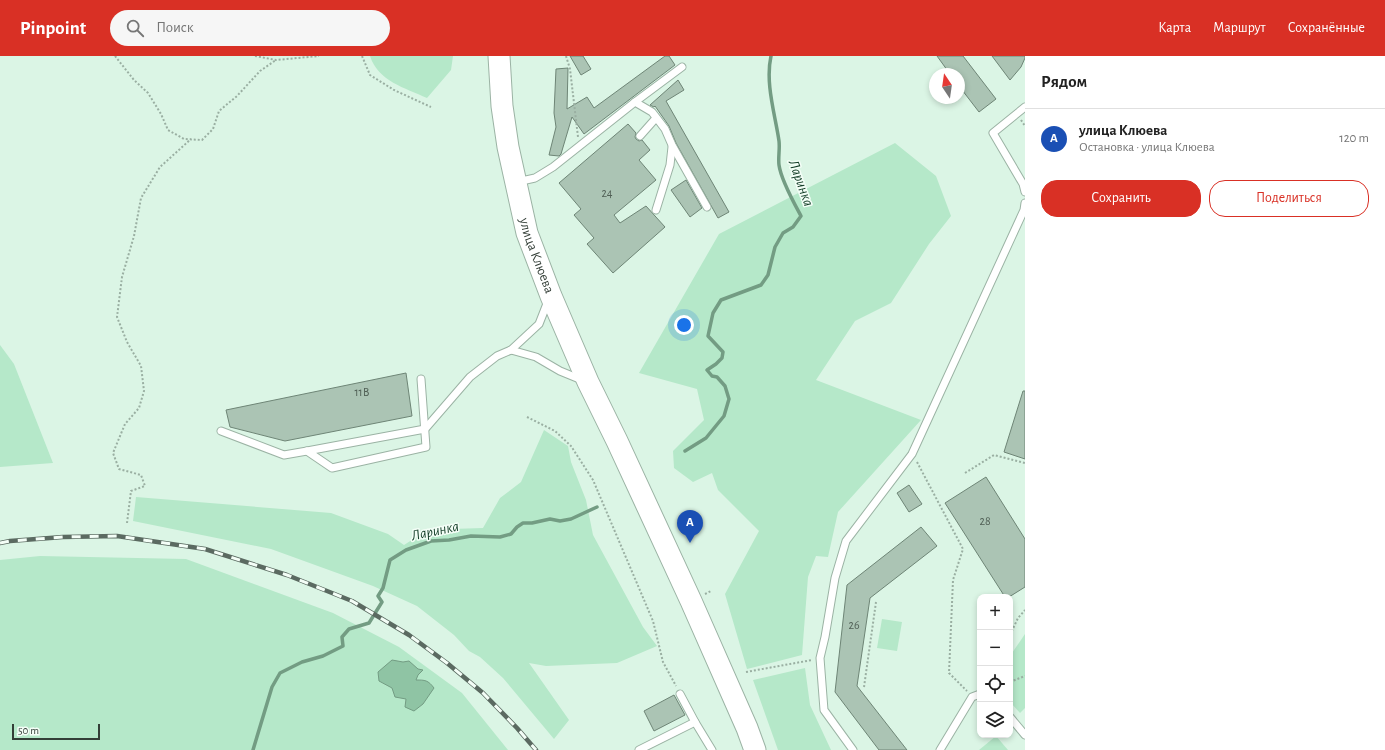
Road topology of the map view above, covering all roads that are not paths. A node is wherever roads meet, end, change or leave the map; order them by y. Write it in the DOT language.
graph roads {
  1 [pos="499,56"];
  2 [pos="682,67"];
  3 [pos="635,102"];
  4 [pos="1025,108"];
  5 [pos="656,118"];
  6 [pos="640,136"];
  7 [pos="672,145"];
  8 [pos="515,182"];
  9 [pos="1025,192"];
  10 [pos="1025,203"];
  11 [pos="707,207"];
  12 [pos="656,210"];
  13 [pos="550,296"];
  14 [pos="511,350"];
  15 [pos="421,379"];
  16 [pos="588,382"];
  17 [pos="425,429"];
  18 [pos="221,431"];
  19 [pos="307,452"];
  20 [pos="680,694"];
  21 [pos="977,695"];
  22 [pos="1013,721"];
  23 [pos="695,722"];
  24 [pos="1025,735"];
  25 [pos="639,750"];
  26 [pos="712,750"];
  27 [pos="755,750"];
  28 [pos="853,750"];
  29 [pos="940,750"];
  1 -- 8 [label="main road, улица Клюева"];
  2 -- 3 [label="lane"];
  3 -- 5 [label="lane"];
  3 -- 8 [label="lane"];
  4 -- 9 [label="lane"];
  5 -- 6 [label="lane"];
  5 -- 7 [label="lane"];
  7 -- 11 [label="lane"];
  7 -- 12 [label="lane"];
  8 -- 13 [label="main road, улица Клюева"];
  10 -- 28 [label="lane"];
  13 -- 14 [label="lane"];
  13 -- 16 [label="main road, улица Клюева"];
  14 -- 16 [label="lane"];
  14 -- 17 [label="lane"];
  15 -- 17 [label="lane"];
  16 -- 27 [label="main road, улица Клюева"];
  17 -- 19 [label="lane"];
  17 -- 19 [label="lane"];
  18 -- 19 [label="lane"];
  20 -- 23 [label="lane"];
  21 -- 29 [label="lane"];
  22 -- 24 [label="lane"];
  23 -- 25 [label="lane"];
  23 -- 26 [label="lane"];
}
